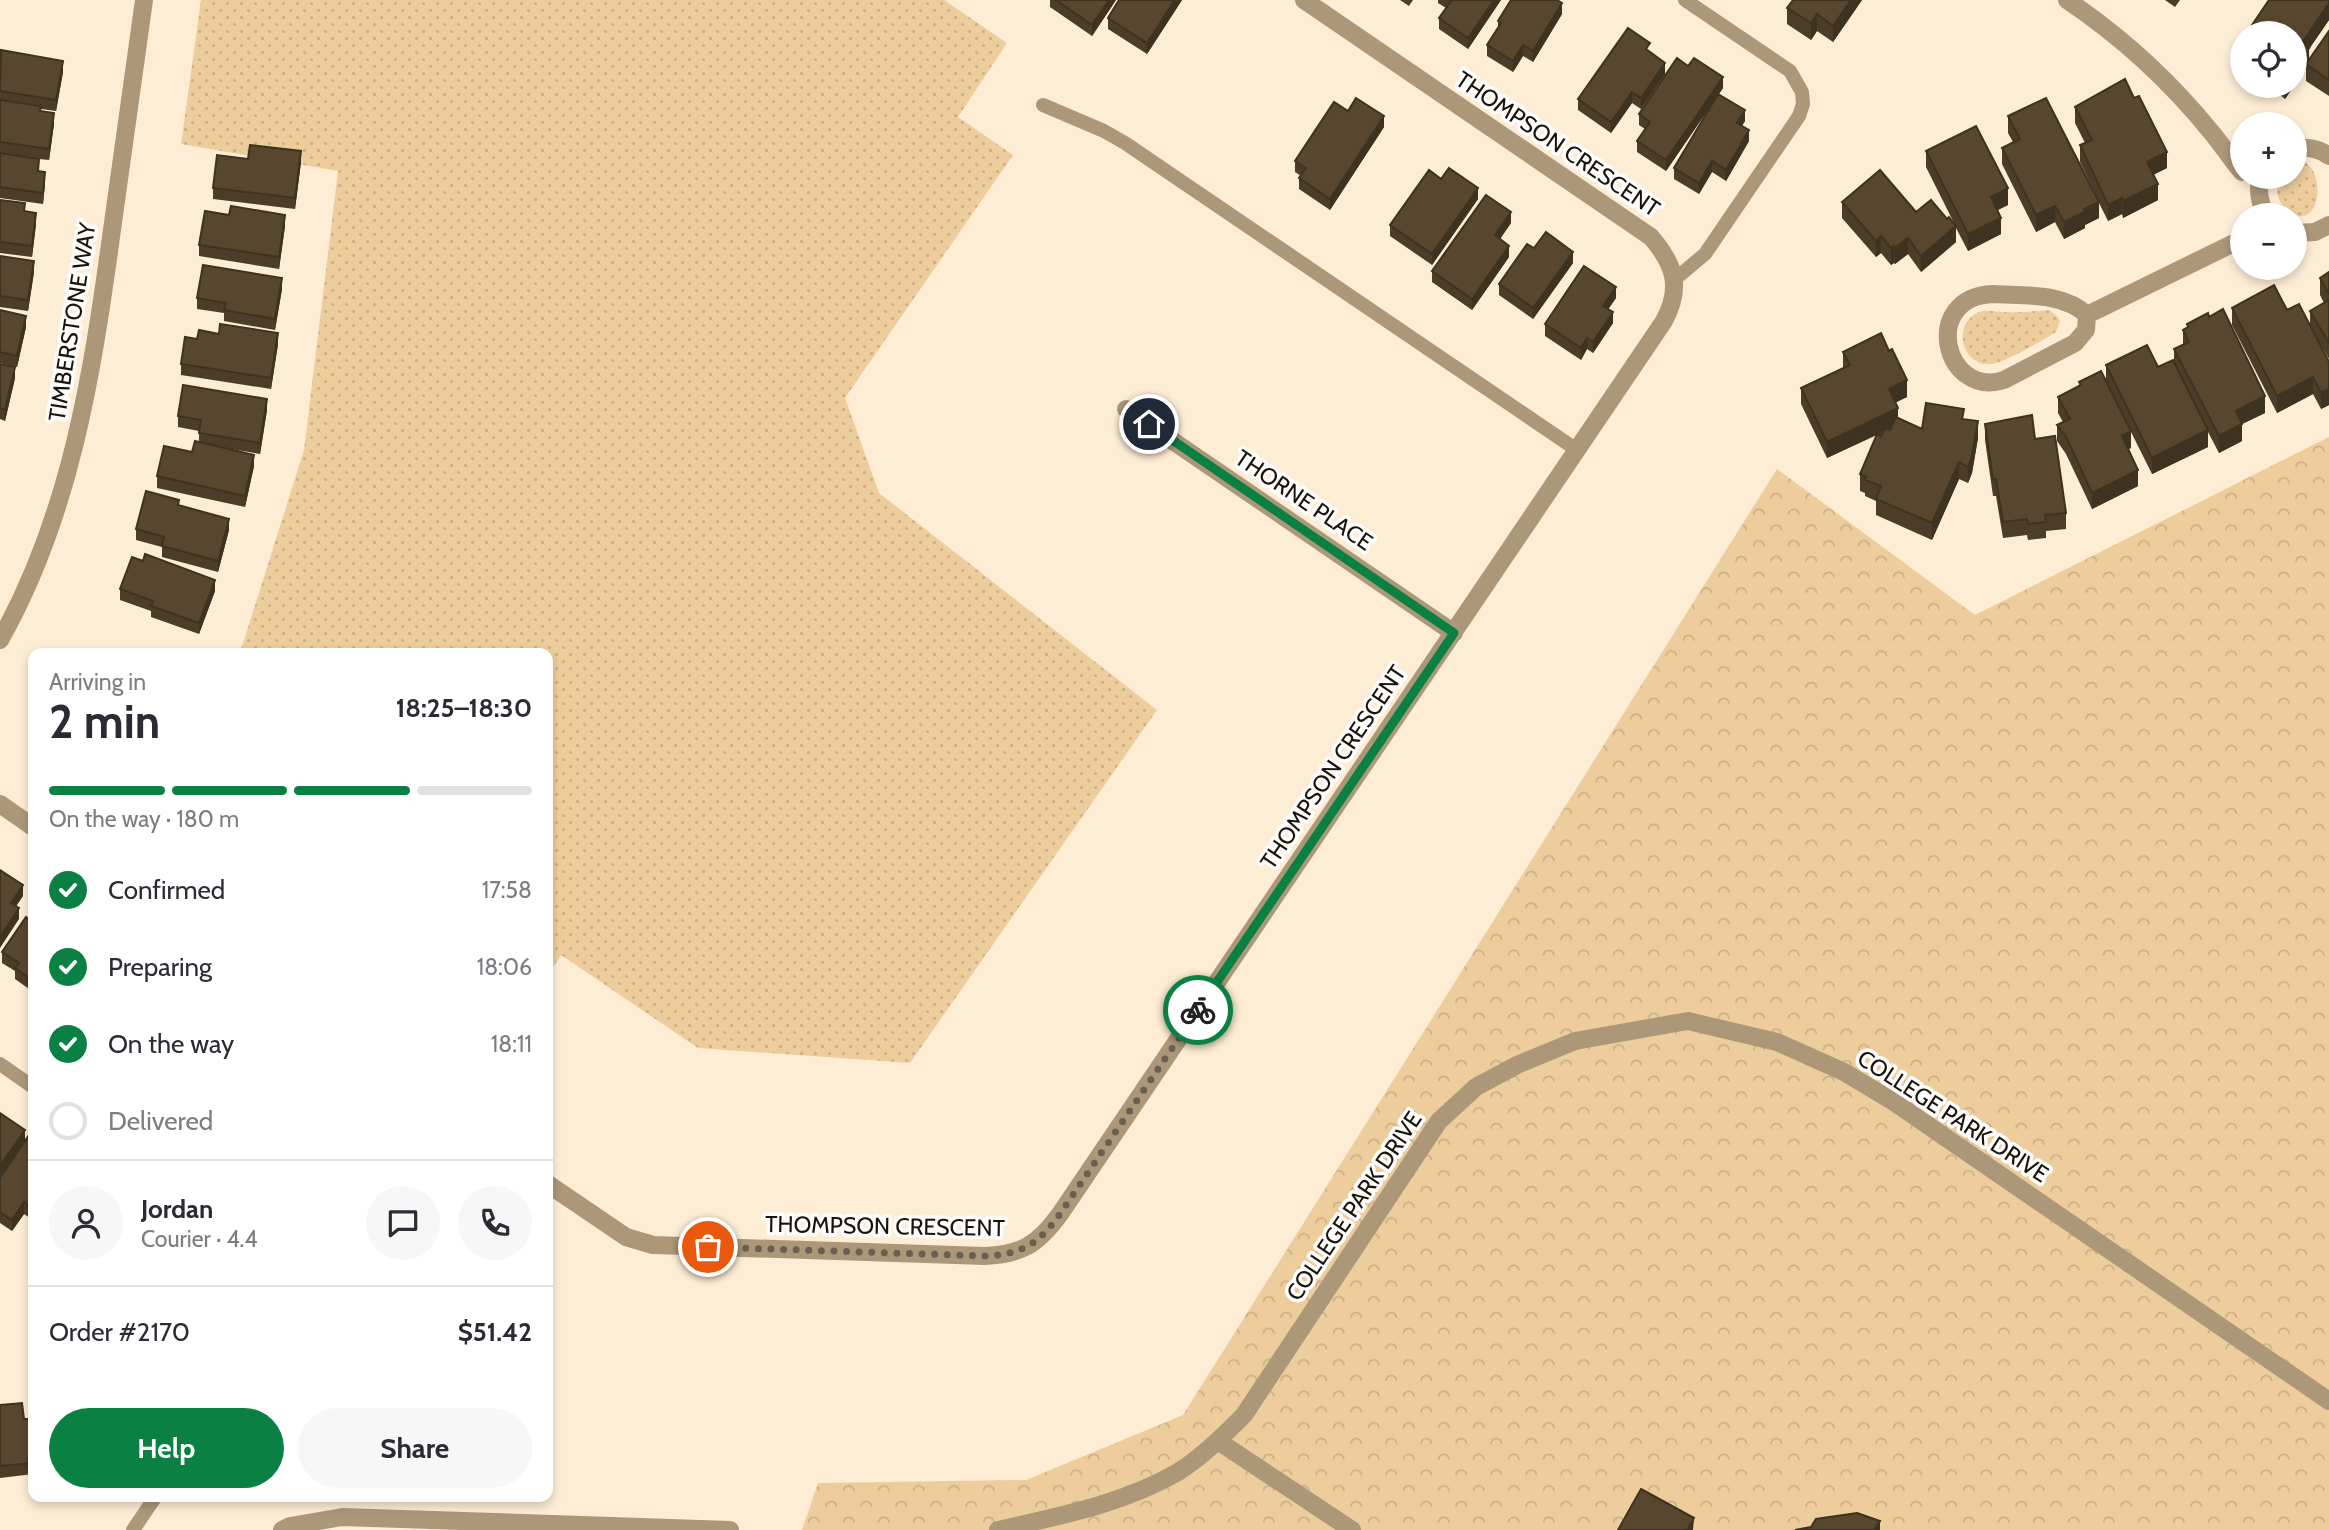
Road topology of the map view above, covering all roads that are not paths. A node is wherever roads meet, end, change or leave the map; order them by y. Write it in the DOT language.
graph roads {
  1 [pos="144,0"];
  2 [pos="1304,0"];
  3 [pos="1685,0"];
  4 [pos="2067,0"];
  5 [pos="1044,105"];
  6 [pos="2307,147"];
  7 [pos="2230,156"];
  8 [pos="2329,156"];
  9 [pos="2329,225"];
  10 [pos="2307,232"];
  11 [pos="2230,245"];
  12 [pos="1674,280"];
  13 [pos="2087,315"];
  14 [pos="1126,409"];
  15 [pos="1577,450"];
  16 [pos="1454,633"];
  17 [pos="0,640"];
  18 [pos="0,804"];
  19 [pos="28,824"];
  20 [pos="0,1064"];
  21 [pos="28,1084"];
  22 [pos="553,1187"];
  23 [pos="2329,1401"];
  24 [pos="1218,1441"];
  25 [pos="152,1502"];
  26 [pos="133,1530"];
  27 [pos="282,1530"];
  28 [pos="730,1530"];
  29 [pos="998,1530"];
  30 [pos="1352,1530"];
  1 -- 17 [label="street, TIMBERSTONE WAY"];
  2 -- 12 [label="street, THOMPSON CRESCENT"];
  3 -- 12 [label="lane"];
  4 -- 7 [label="street"];
  5 -- 15 [label="lane"];
  6 -- 8 [label="street"];
  9 -- 10 [label="street"];
  11 -- 13 [label="street"];
  12 -- 15 [label="street, THOMPSON CRESCENT"];
  13 -- 13 [label="street"];
  14 -- 16 [label="street, THORNE PLACE"];
  15 -- 16 [label="street, THOMPSON CRESCENT"];
  16 -- 22 [label="street, THOMPSON CRESCENT"];
  18 -- 19 [label="street"];
  20 -- 21 [label="lane"];
  23 -- 24 [label="street, COLLEGE PARK DRIVE"];
  24 -- 29 [label="street, COLLEGE PARK DRIVE"];
  24 -- 30 [label="street"];
  25 -- 26 [label="lane"];
  27 -- 28 [label="street"];
}
